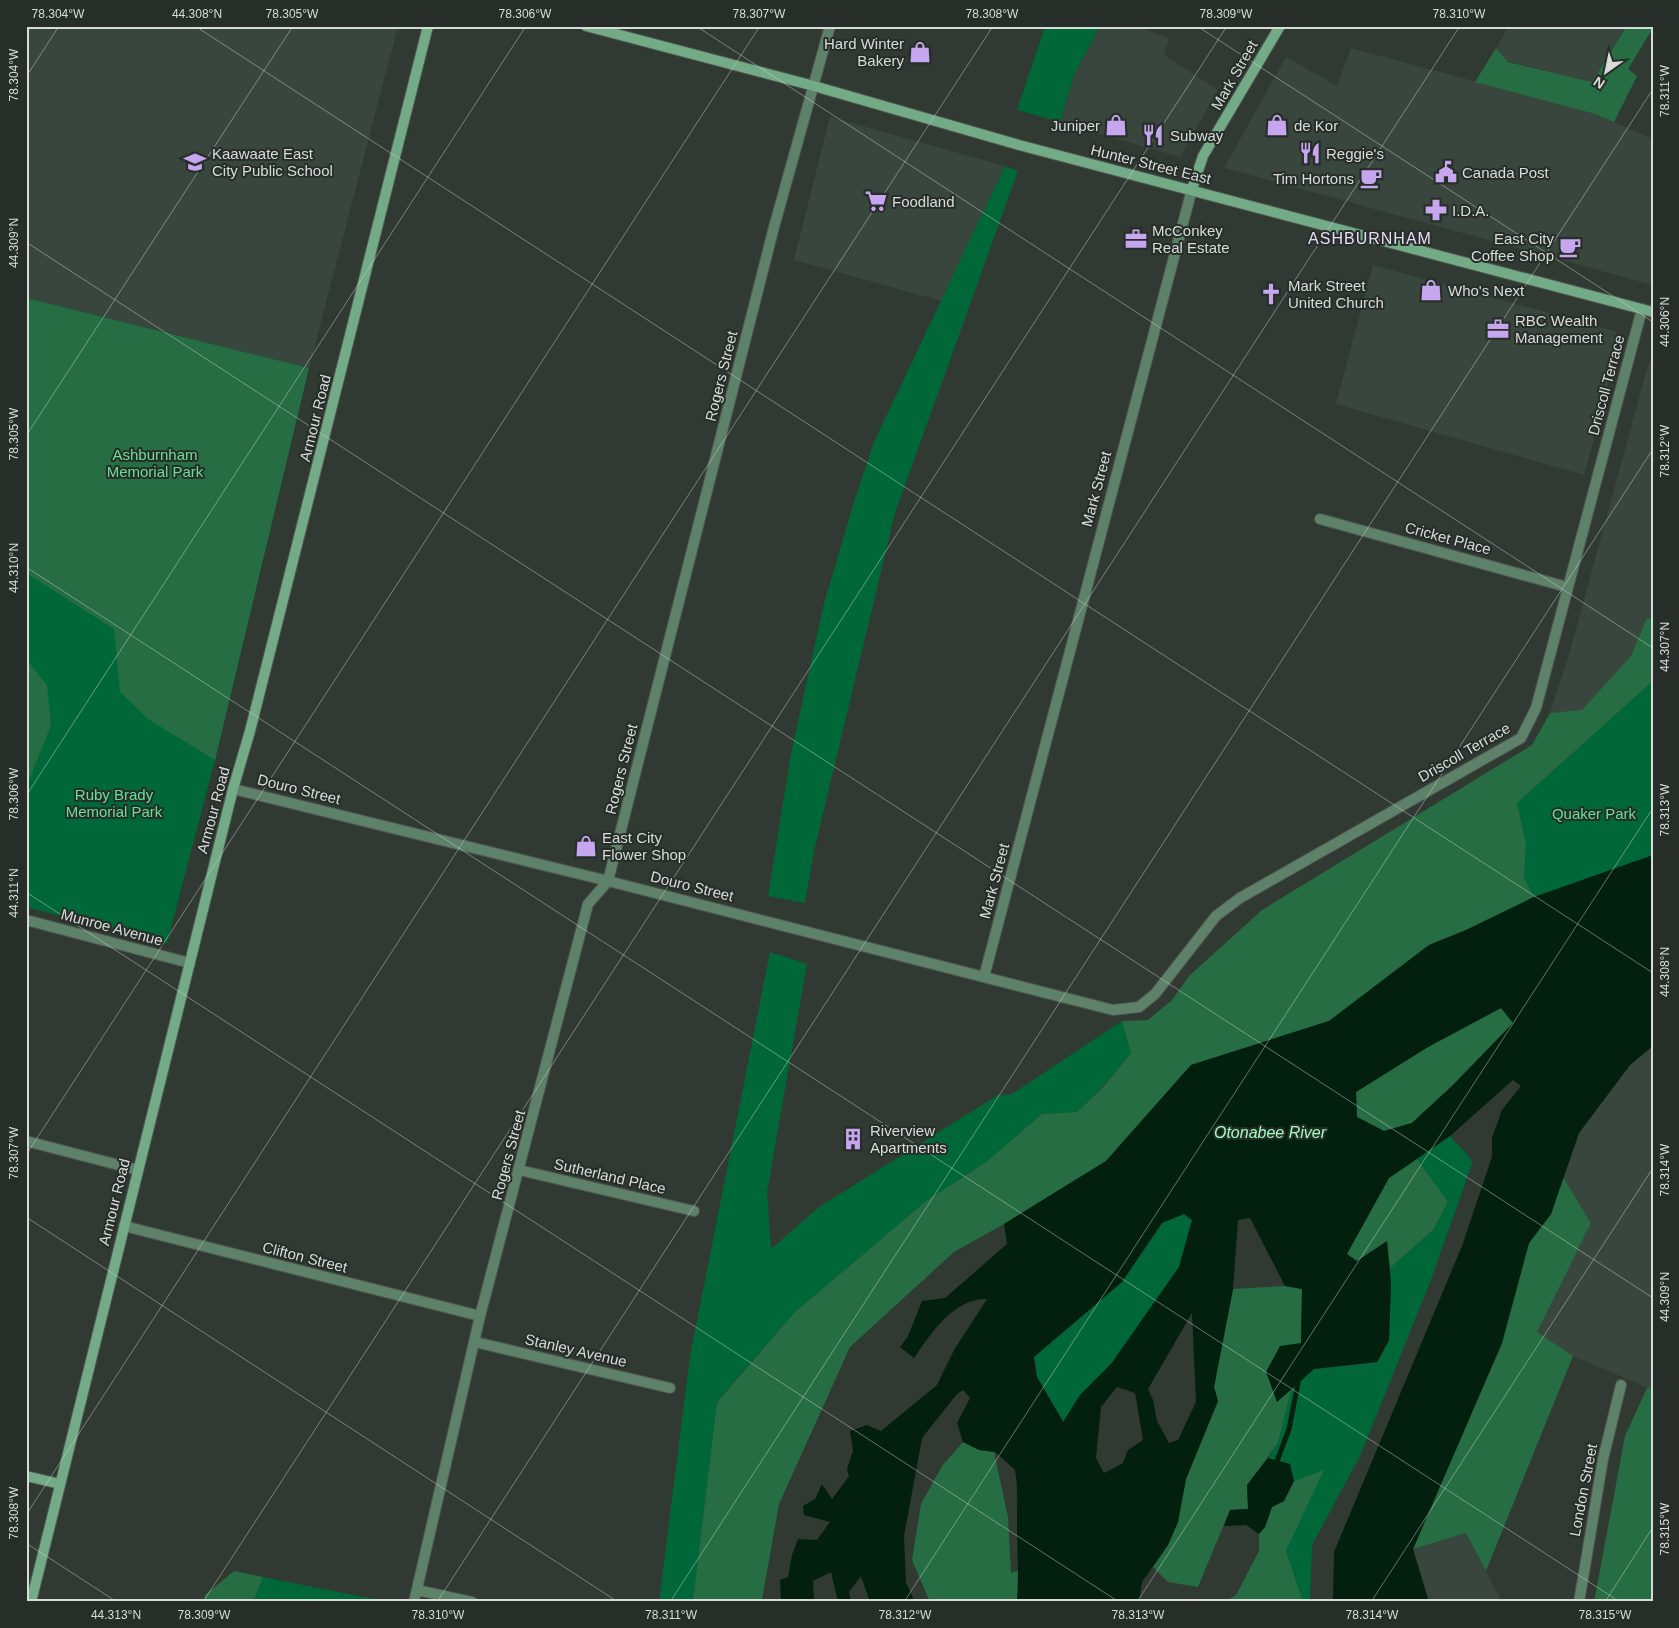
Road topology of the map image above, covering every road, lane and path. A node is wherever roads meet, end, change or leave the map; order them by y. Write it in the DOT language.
graph roads {
  1 [pos="428,26"];
  2 [pos="586,26"];
  3 [pos="830,26"];
  4 [pos="1280,26"];
  5 [pos="814,86"];
  6 [pos="1192,189"];
  7 [pos="1642,309"];
  8 [pos="1653,312"];
  9 [pos="1320,519"];
  10 [pos="1567,587"];
  11 [pos="233,788"];
  12 [pos="608,881"];
  13 [pos="26,920"];
  14 [pos="190,963"];
  15 [pos="984,976"];
  16 [pos="1114,1010"];
  17 [pos="26,1141"];
  18 [pos="138,1170"];
  19 [pos="519,1170"];
  20 [pos="694,1210"];
  21 [pos="124,1226"];
  22 [pos="480,1316"];
  23 [pos="475,1342"];
  24 [pos="1621,1385"];
  25 [pos="670,1388"];
  26 [pos="26,1476"];
  27 [pos="60,1484"];
  28 [pos="417,1590"];
  29 [pos="31,1602"];
  30 [pos="414,1602"];
  31 [pos="472,1602"];
  32 [pos="1579,1602"];
  1 -- 11 [label="main road, Armour Road"];
  2 -- 5 [label="main road, Hunter Street East"];
  3 -- 5 [label="street, Rogers Street"];
  4 -- 6 [label="main road, Mark Street"];
  5 -- 6 [label="main road, Hunter Street East"];
  5 -- 12 [label="street, Rogers Street"];
  6 -- 7 [label="main road, Hunter Street East"];
  6 -- 15 [label="street, Mark Street"];
  7 -- 8 [label="main road, Hunter Street East"];
  7 -- 10 [label="street, Driscoll Terrace"];
  9 -- 10 [label="street, Cricket Place"];
  10 -- 16 [label="street, Driscoll Terrace"];
  11 -- 12 [label="street, Douro Street"];
  11 -- 14 [label="main road, Armour Road"];
  12 -- 15 [label="street, Douro Street"];
  12 -- 19 [label="street, Rogers Street"];
  13 -- 14 [label="street, Munroe Avenue"];
  14 -- 18 [label="main road, Armour Road"];
  15 -- 16 [label="street, Douro Street"];
  17 -- 18 [label="street"];
  18 -- 21 [label="main road, Armour Road"];
  19 -- 20 [label="street, Sutherland Place"];
  19 -- 22 [label="street, Rogers Street"];
  21 -- 22 [label="street, Clifton Street"];
  21 -- 27 [label="main road, Armour Road"];
  22 -- 23 [label="street, Rogers Street"];
  23 -- 25 [label="street, Stanley Avenue"];
  23 -- 28 [label="street, Rogers Street"];
  24 -- 32 [label="street, London Street"];
  26 -- 27 [label="main road"];
  27 -- 29 [label="main road, Armour Road"];
  28 -- 30 [label="street, Rogers Street"];
  28 -- 31 [label="street"];
}
